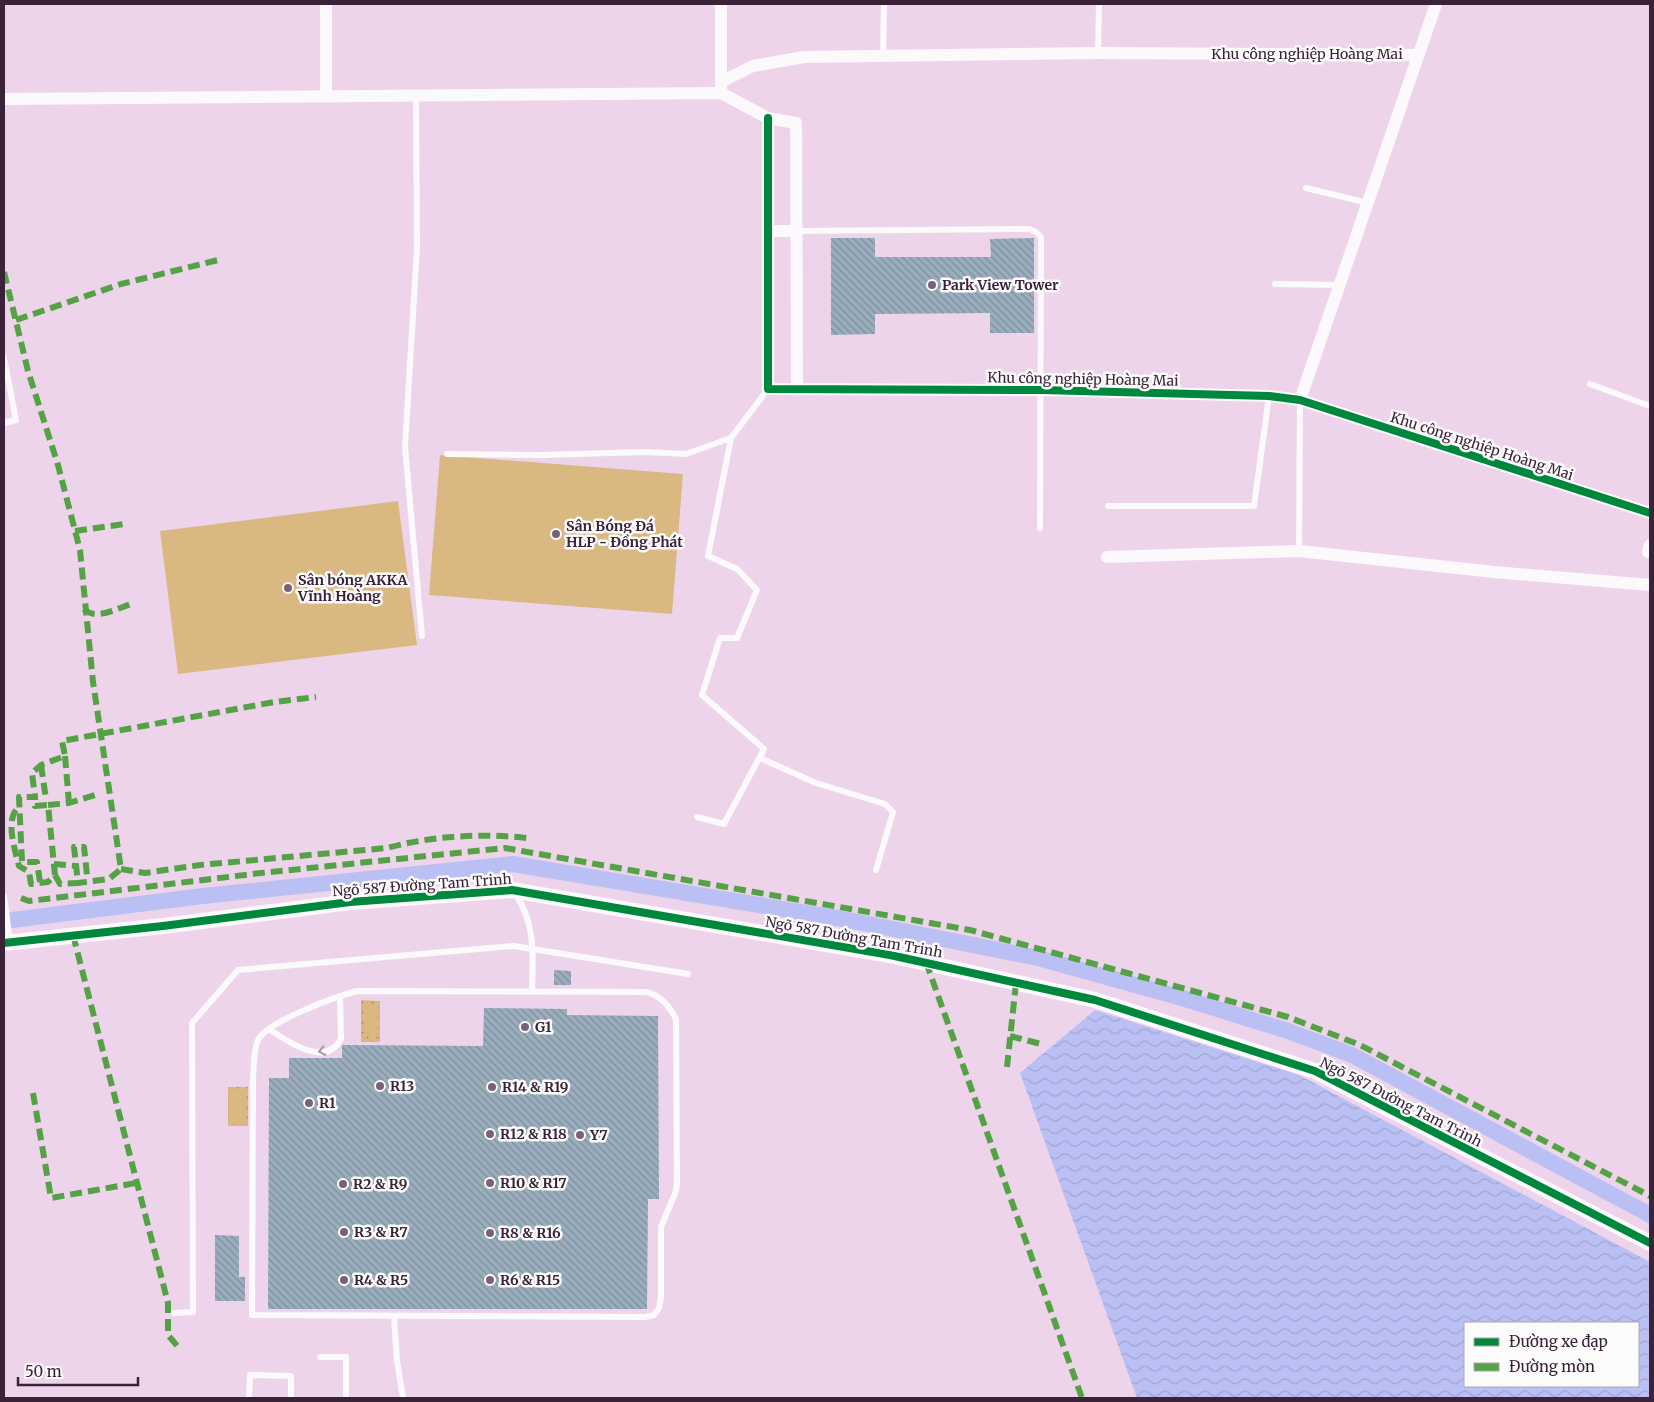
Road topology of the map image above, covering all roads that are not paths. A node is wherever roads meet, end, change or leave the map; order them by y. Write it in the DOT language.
graph roads {
  1 [pos="326,4"];
  2 [pos="721,4"];
  3 [pos="884,4"];
  4 [pos="1098,4"];
  5 [pos="1436,4"];
  6 [pos="1098,53"];
  7 [pos="1418,55"];
  8 [pos="883,56"];
  9 [pos="721,88"];
  10 [pos="326,96"];
  11 [pos="416,96"];
  12 [pos="4,98"];
  13 [pos="768,118"];
  14 [pos="1306,188"];
  15 [pos="1368,203"];
  16 [pos="768,231"];
  17 [pos="796,231"];
  18 [pos="1275,284"];
  19 [pos="1340,285"];
  20 [pos="4,358"];
  21 [pos="1590,384"];
  22 [pos="768,389"];
  23 [pos="797,389"];
  24 [pos="1042,390"];
  25 [pos="1269,396"];
  26 [pos="1300,400"];
  27 [pos="1650,406"];
  28 [pos="4,423"];
  29 [pos="731,438"];
  30 [pos="447,454"];
  31 [pos="1108,506"];
  32 [pos="1650,513"];
  33 [pos="1040,528"];
  34 [pos="1299,551"];
  35 [pos="1107,557"];
  36 [pos="1650,584"];
  37 [pos="422,636"];
  38 [pos="760,758"];
  39 [pos="697,817"];
  40 [pos="876,870"];
  41 [pos="512,890"];
  42 [pos="4,896"];
  43 [pos="8,941"];
  44 [pos="533,947"];
  45 [pos="688,974"];
  46 [pos="532,992"];
  47 [pos="340,996"];
  48 [pos="269,1029"];
  49 [pos="1650,1244"];
  50 [pos="174,1313"];
  51 [pos="394,1316"];
  52 [pos="320,1357"];
  53 [pos="249,1398"];
  54 [pos="291,1398"];
  55 [pos="346,1398"];
  56 [pos="403,1398"];
  1 -- 10 [label="street"];
  2 -- 9 [label="street"];
  3 -- 8 [label="lane"];
  4 -- 6 [label="lane"];
  5 -- 7 [label="street, Khu công nghiệp Hoàng Mai"];
  6 -- 7 [label="street, Khu công nghiệp Hoàng Mai"];
  6 -- 8 [label="street, Khu công nghiệp Hoàng Mai"];
  7 -- 15 [label="street, Khu công nghiệp Hoàng Mai"];
  8 -- 9 [label="street, Khu công nghiệp Hoàng Mai"];
  9 -- 11 [label="street"];
  9 -- 13 [label="street"];
  10 -- 11 [label="street"];
  10 -- 12 [label="street"];
  11 -- 37 [label="lane"];
  13 -- 16 [label="street"];
  13 -- 17 [label="street"];
  14 -- 15 [label="lane"];
  15 -- 19 [label="street, Khu công nghiệp Hoàng Mai"];
  16 -- 17 [label="street"];
  16 -- 22 [label="street"];
  17 -- 23 [label="street"];
  17 -- 24 [label="lane"];
  18 -- 19 [label="lane"];
  19 -- 26 [label="street, Khu công nghiệp Hoàng Mai"];
  20 -- 28 [label="lane"];
  21 -- 27 [label="lane"];
  22 -- 23 [label="street, Khu công nghiệp Hoàng Mai"];
  22 -- 29 [label="lane"];
  23 -- 24 [label="street, Khu công nghiệp Hoàng Mai"];
  24 -- 25 [label="street, Khu công nghiệp Hoàng Mai"];
  24 -- 33 [label="lane"];
  25 -- 26 [label="street, Khu công nghiệp Hoàng Mai"];
  25 -- 31 [label="lane"];
  26 -- 32 [label="street, Khu công nghiệp Hoàng Mai"];
  26 -- 34 [label="lane"];
  29 -- 30 [label="lane"];
  29 -- 38 [label="lane"];
  34 -- 35 [label="street"];
  34 -- 36 [label="street"];
  38 -- 39 [label="lane"];
  38 -- 40 [label="lane"];
  41 -- 43 [label="street, Ngõ 587 Đường Tam Trinh"];
  41 -- 44 [label="lane"];
  41 -- 49 [label="street, Ngõ 587 Đường Tam Trinh"];
  42 -- 43 [label="lane"];
  44 -- 45 [label="lane"];
  44 -- 46 [label="lane"];
  44 -- 50 [label="lane"];
  46 -- 47 [label="lane"];
  46 -- 51 [label="lane"];
  47 -- 48 [label="lane"];
  47 -- 48 [label="lane, one-way"];
  48 -- 51 [label="lane"];
  51 -- 56 [label="lane"];
  52 -- 55 [label="lane"];
  53 -- 54 [label="lane"];
}
